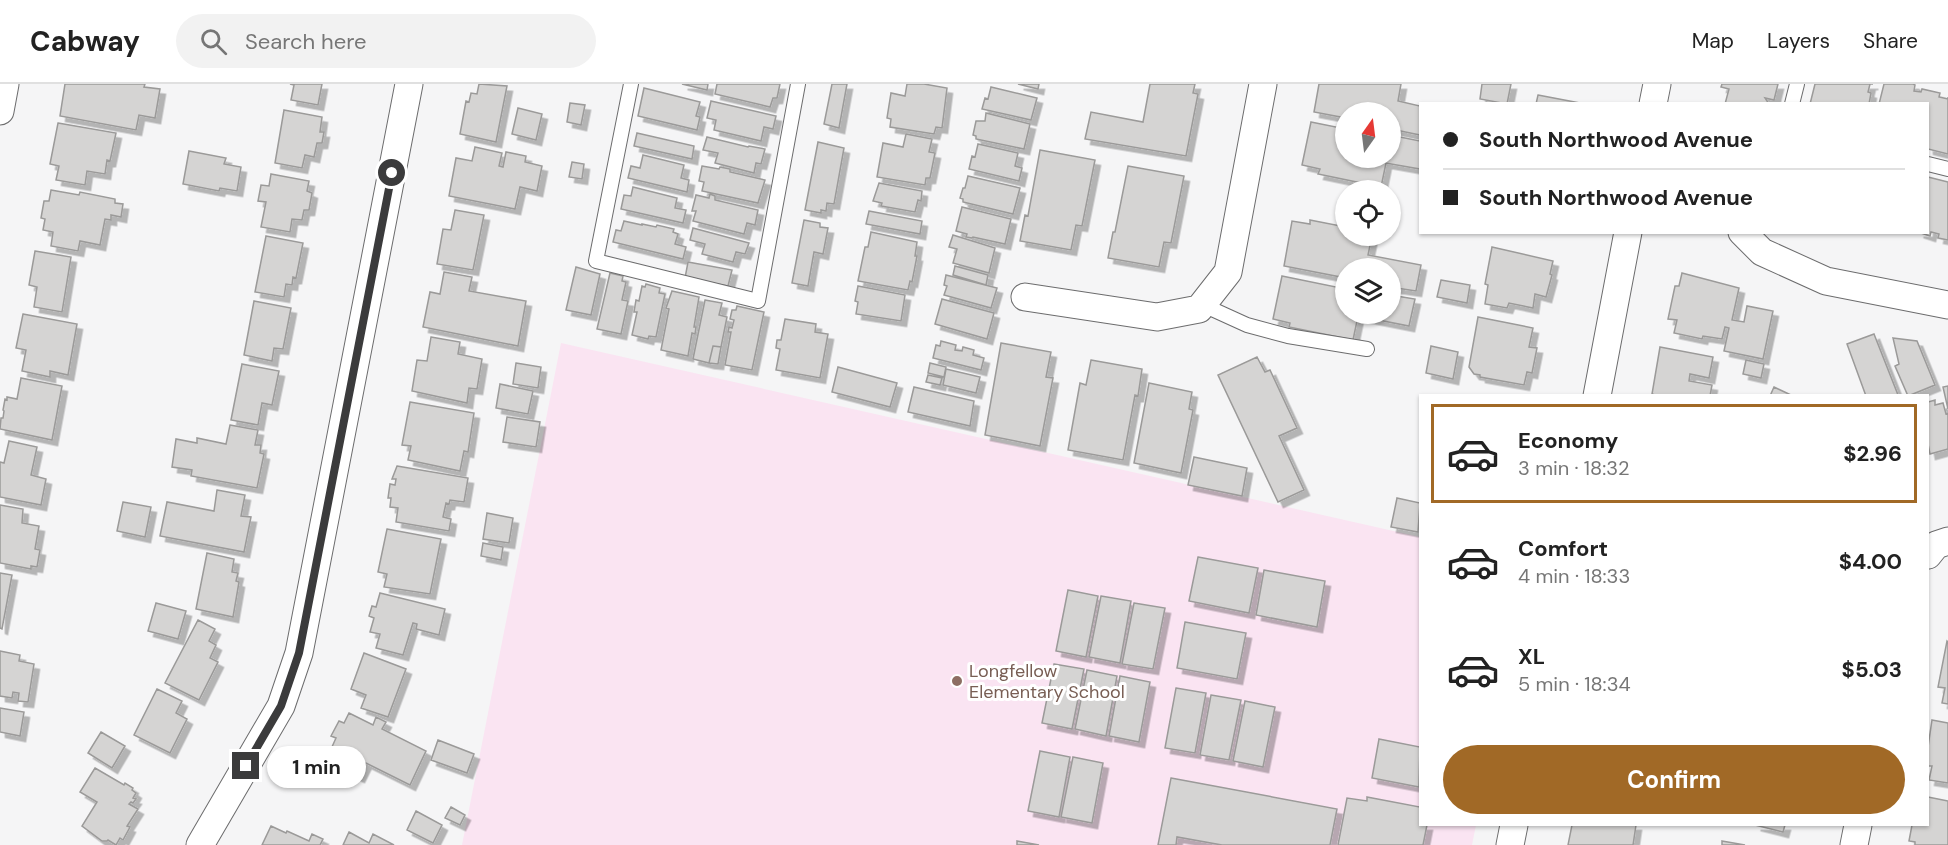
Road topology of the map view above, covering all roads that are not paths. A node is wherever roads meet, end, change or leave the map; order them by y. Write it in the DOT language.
graph roads {
  1 [pos="5,84"];
  2 [pos="409,84"];
  3 [pos="631,84"];
  4 [pos="798,84"];
  5 [pos="1263,84"];
  6 [pos="1657,84"];
  7 [pos="1797,84"];
  8 [pos="1653,102"];
  9 [pos="1792,102"];
  10 [pos="0,111"];
  11 [pos="1929,164"];
  12 [pos="1948,169"];
  13 [pos="1628,234"];
  14 [pos="1744,234"];
  15 [pos="1025,297"];
  16 [pos="1948,305"];
  17 [pos="1201,307"];
  18 [pos="1367,348"];
  19 [pos="1597,394"];
  20 [pos="1948,541"];
  21 [pos="1929,554"];
  22 [pos="1514,826"];
  23 [pos="1858,826"];
  24 [pos="200,845"];
  25 [pos="1510,845"];
  26 [pos="1854,845"];
  1 -- 10 [label="street"];
  2 -- 24 [label="street"];
  3 -- 4 [label="lane"];
  5 -- 17 [label="street"];
  6 -- 8 [label="street"];
  7 -- 9 [label="lane"];
  11 -- 12 [label="lane"];
  13 -- 19 [label="street"];
  14 -- 16 [label="street"];
  15 -- 17 [label="street"];
  17 -- 18 [label="lane"];
  20 -- 21 [label="street"];
  22 -- 25 [label="street"];
  23 -- 26 [label="street"];
}
